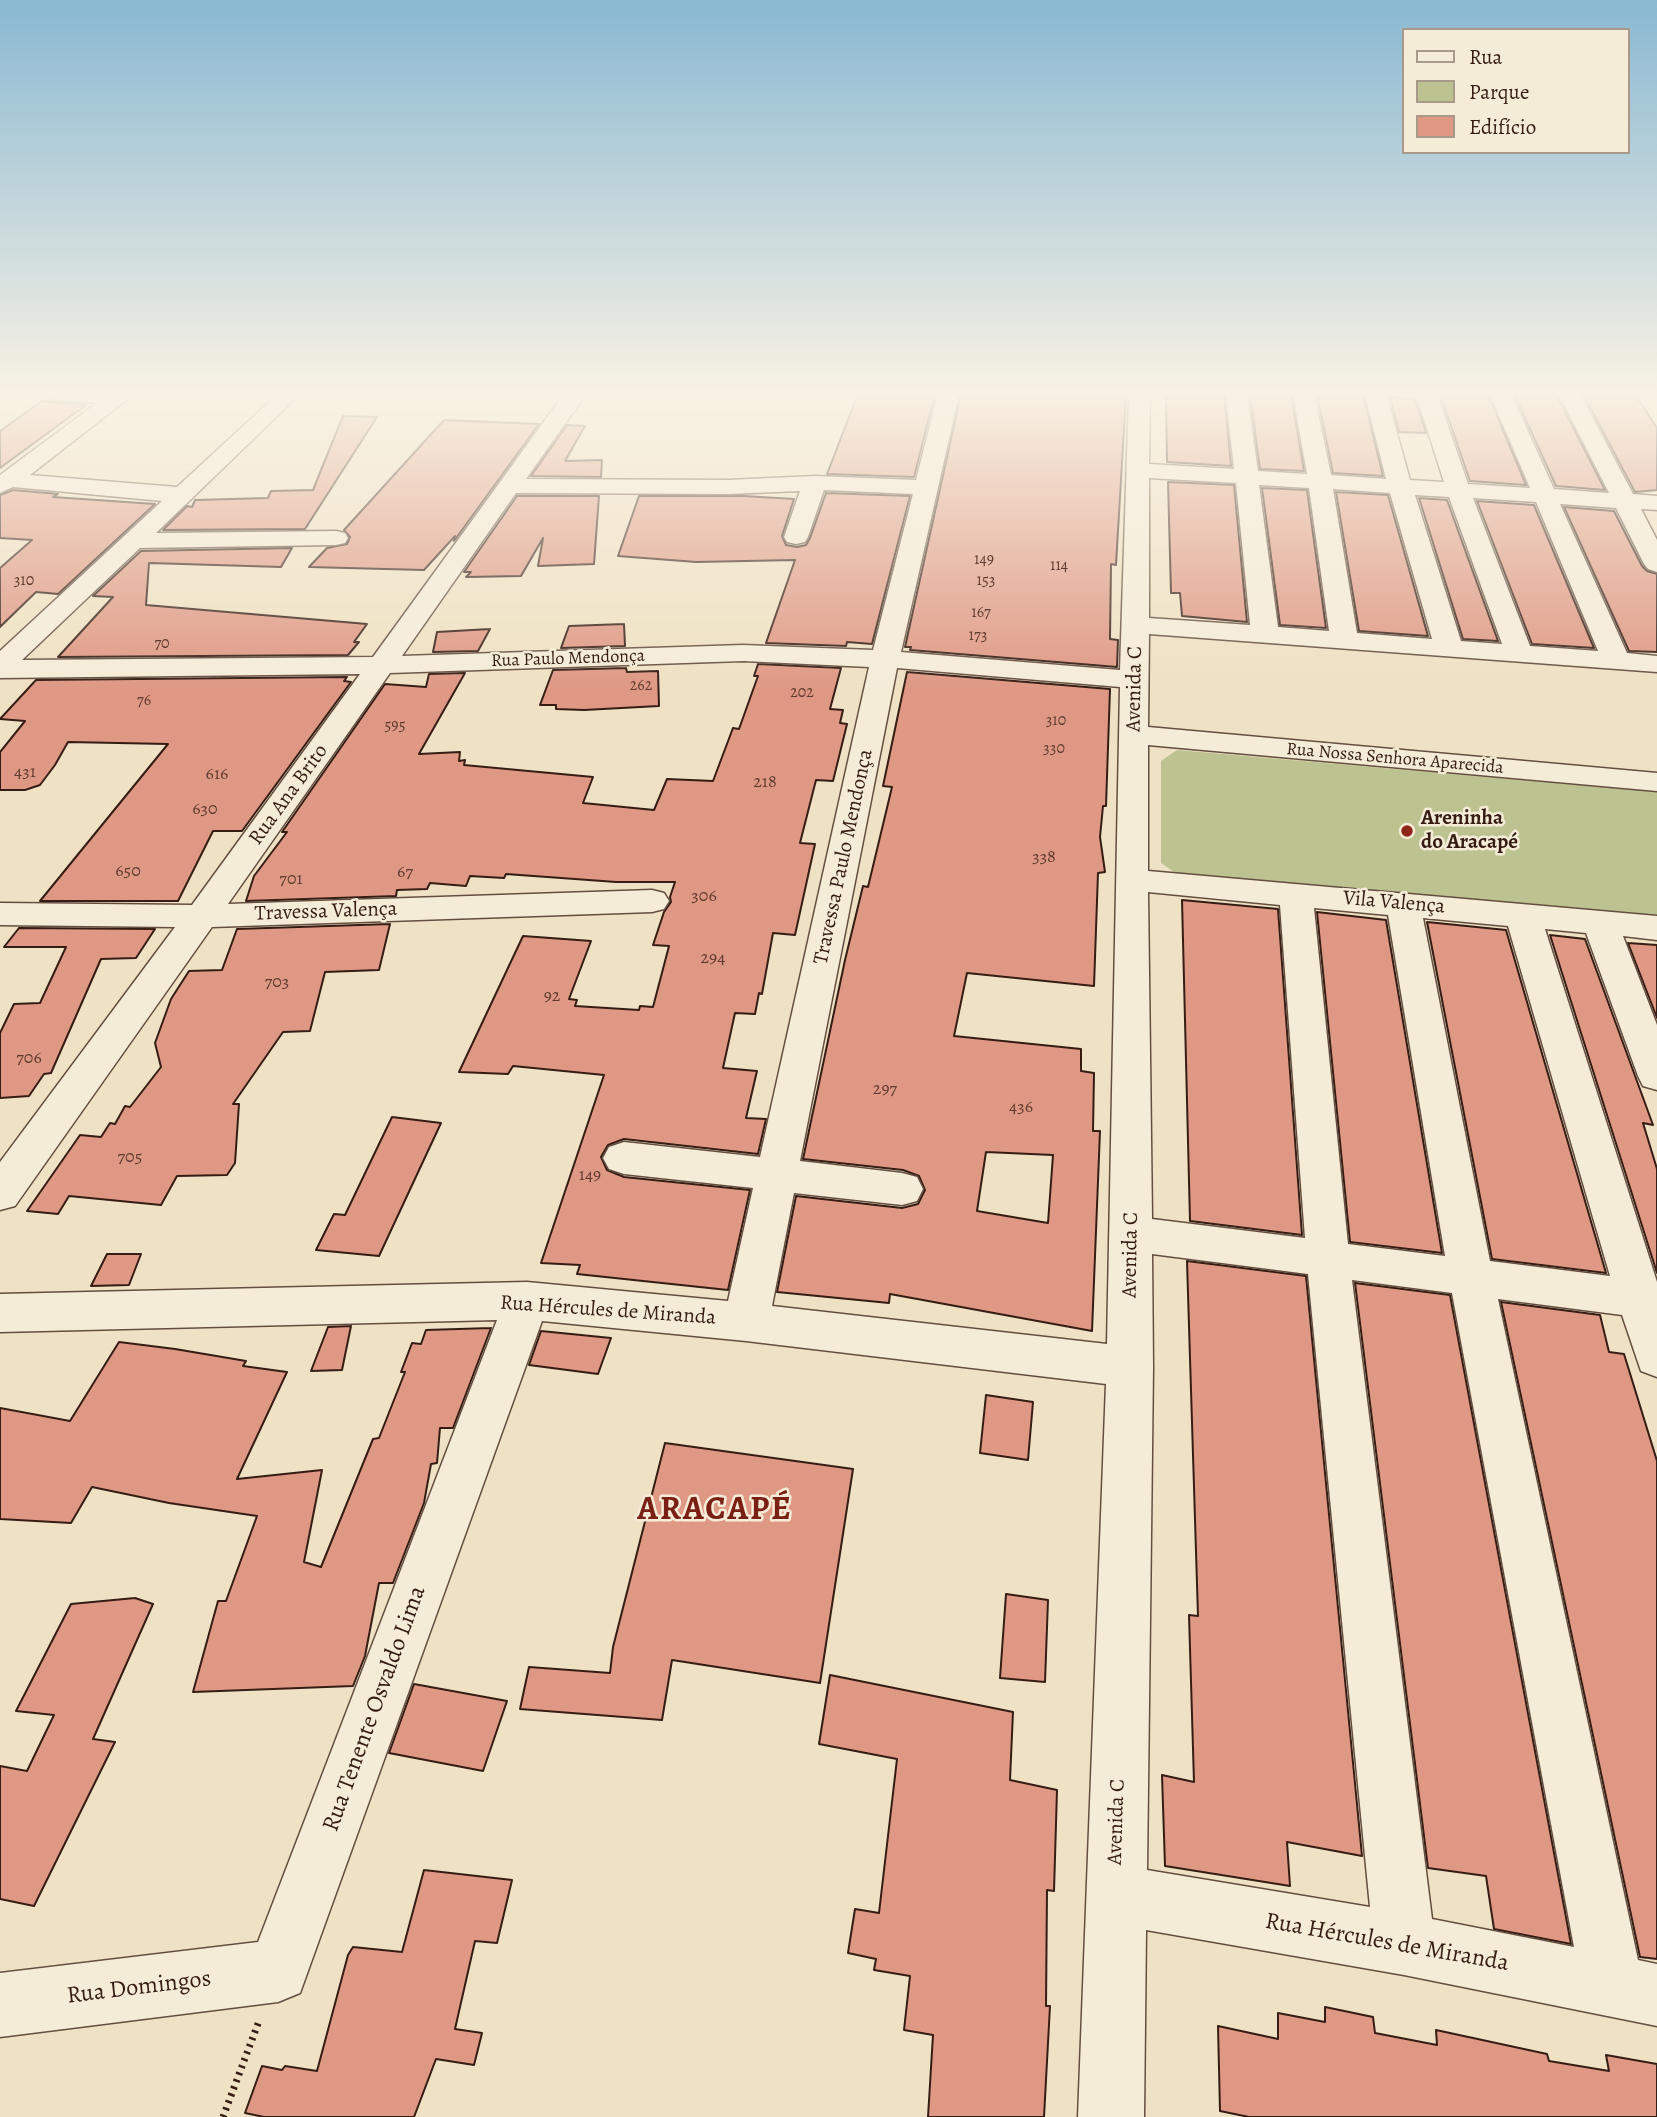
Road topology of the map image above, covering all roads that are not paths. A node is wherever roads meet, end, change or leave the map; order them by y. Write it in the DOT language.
graph roads {
  1 [pos="148,493"];
  2 [pos="183,493"];
  3 [pos="504,493"];
  4 [pos="812,493"];
  5 [pos="926,493"];
  6 [pos="1138,493"];
  7 [pos="1248,493"];
  8 [pos="1322,493"];
  9 [pos="1402,493"];
  10 [pos="1459,493"];
  11 [pos="1499,493"];
  12 [pos="1544,493"];
  13 [pos="1622,493"];
  14 [pos="181,495"];
  15 [pos="1545,496"];
  16 [pos="1626,501"];
  17 [pos="1657,503"];
  18 [pos="796,537"];
  19 [pos="336,538"];
  20 [pos="134,541"];
  21 [pos="1657,564"];
  22 [pos="1135,625"];
  23 [pos="1265,635"];
  24 [pos="1344,641"];
  25 [pos="1449,649"];
  26 [pos="1519,653"];
  27 [pos="885,659"];
  28 [pos="1616,661"];
  29 [pos="1657,664"];
  30 [pos="382,665"];
  31 [pos="0,667"];
  32 [pos="1136,680"];
  33 [pos="1134,735"];
  34 [pos="1657,782"];
  35 [pos="1131,880"];
  36 [pos="1296,894"];
  37 [pos="652,901"];
  38 [pos="1403,904"];
  39 [pos="0,914"];
  40 [pos="202,916"];
  41 [pos="1523,916"];
  42 [pos="1600,922"];
  43 [pos="1657,928"];
  44 [pos="1657,1076"];
  45 [pos="624,1158"];
  46 [pos="777,1175"];
  47 [pos="902,1189"];
  48 [pos="0,1194"];
  49 [pos="1132,1234"];
  50 [pos="1328,1260"];
  51 [pos="1471,1277"];
  52 [pos="1648,1300"];
  53 [pos="527,1301"];
  54 [pos="0,1313"];
  55 [pos="746,1322"];
  56 [pos="1657,1357"];
  57 [pos="1130,1367"];
  58 [pos="1115,1895"];
  59 [pos="1404,1944"];
  60 [pos="278,1971"];
  61 [pos="1634,1990"];
  62 [pos="0,2005"];
  63 [pos="1111,2117"];
  1 -- 14 [label="street"];
  2 -- 14 [label="street"];
  3 -- 30 [label="street, Rua Ana Brito"];
  4 -- 18 [label="street"];
  5 -- 27 [label="street, Travessa Paulo Mendonça"];
  6 -- 22 [label="street, Avenida C"];
  7 -- 23 [label="street"];
  8 -- 24 [label="street"];
  9 -- 25 [label="street"];
  10 -- 26 [label="street"];
  11 -- 15 [label="street"];
  12 -- 15 [label="street"];
  13 -- 16 [label="street"];
  14 -- 20 [label="street"];
  15 -- 16 [label="street"];
  15 -- 28 [label="street"];
  16 -- 17 [label="street"];
  16 -- 21 [label="street"];
  19 -- 20 [label="street"];
  20 -- 31 [label="street"];
  22 -- 23 [label="street"];
  22 -- 32 [label="street, Avenida C"];
  23 -- 24 [label="street"];
  24 -- 25 [label="street"];
  25 -- 26 [label="street"];
  26 -- 28 [label="street"];
  27 -- 30 [label="street, Rua Paulo Mendonça"];
  27 -- 32 [label="street, Rua Paulo Mendonça"];
  27 -- 46 [label="street, Travessa Paulo Mendonça"];
  28 -- 29 [label="street"];
  30 -- 31 [label="street, Rua Paulo Mendonça"];
  30 -- 40 [label="street, Rua Ana Brito"];
  32 -- 33 [label="street, Avenida C"];
  33 -- 34 [label="street, Rua Nossa Senhora Aparecida"];
  33 -- 35 [label="street, Avenida C"];
  35 -- 36 [label="street, Vila Valença"];
  35 -- 49 [label="street, Avenida C"];
  36 -- 38 [label="street, Vila Valença"];
  36 -- 50 [label="street"];
  37 -- 40 [label="street, Travessa Valença"];
  38 -- 41 [label="street, Vila Valença"];
  38 -- 51 [label="street"];
  39 -- 40 [label="street, Travessa Valença"];
  40 -- 48 [label="street, Rua Ana Brito"];
  41 -- 42 [label="street, Vila Valença"];
  41 -- 52 [label="street"];
  42 -- 43 [label="street, Vila Valença"];
  42 -- 44 [label="street"];
  45 -- 46 [label="street"];
  46 -- 47 [label="street"];
  46 -- 55 [label="street, Travessa Paulo Mendonça"];
  49 -- 50 [label="street"];
  49 -- 57 [label="street, Avenida C"];
  50 -- 51 [label="street"];
  50 -- 59 [label="street"];
  51 -- 52 [label="street"];
  51 -- 61 [label="street"];
  52 -- 56 [label="street"];
  53 -- 54 [label="street, Rua Hércules de Miranda"];
  53 -- 55 [label="street, Rua Hércules de Miranda"];
  53 -- 60 [label="street, Rua Tenente Osvaldo Lima"];
  55 -- 57 [label="street, Rua Hércules de Miranda"];
  57 -- 58 [label="street, Avenida C"];
  58 -- 59 [label="street, Rua Hércules de Miranda"];
  58 -- 63 [label="street, Avenida C"];
  59 -- 61 [label="street, Rua Hércules de Miranda"];
  60 -- 62 [label="street, Rua Domingos"];
}
